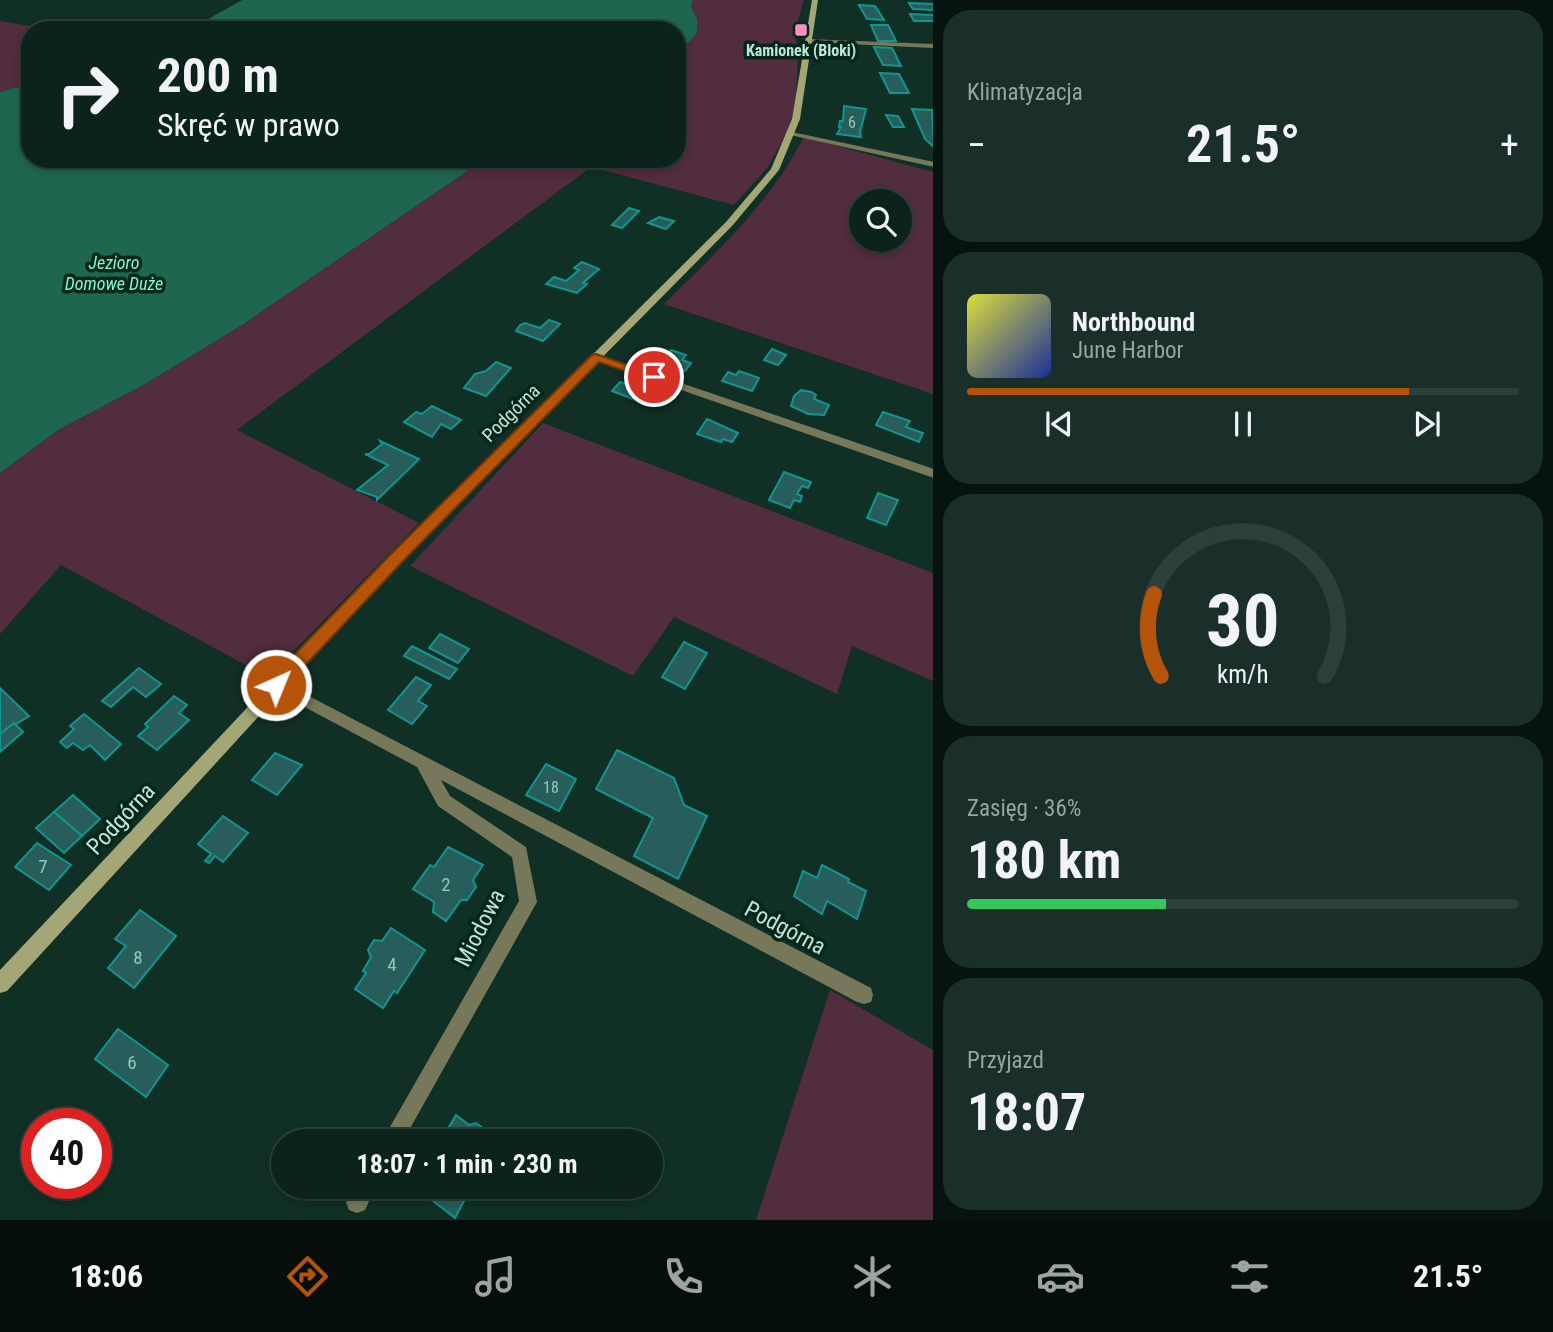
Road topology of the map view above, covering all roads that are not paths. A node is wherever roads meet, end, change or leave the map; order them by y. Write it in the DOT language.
graph roads {
  1 [pos="815,0"];
  2 [pos="808,41"];
  3 [pos="933,46"];
  4 [pos="790,133"];
  5 [pos="933,165"];
  6 [pos="596,358"];
  7 [pos="933,474"];
  8 [pos="276,685"];
  9 [pos="423,762"];
  10 [pos="0,984"];
  11 [pos="864,995"];
  12 [pos="399,1129"];
  1 -- 2 [label="street, Podgórna"];
  2 -- 3 [label="street"];
  2 -- 4 [label="street, Podgórna"];
  4 -- 5 [label="street"];
  4 -- 6 [label="street, Podgórna"];
  6 -- 7 [label="street"];
  6 -- 8 [label="street, Podgórna"];
  8 -- 9 [label="street, Podgórna"];
  8 -- 10 [label="street, Podgórna"];
  9 -- 11 [label="street, Podgórna"];
  9 -- 12 [label="street, Miodowa"];
}
